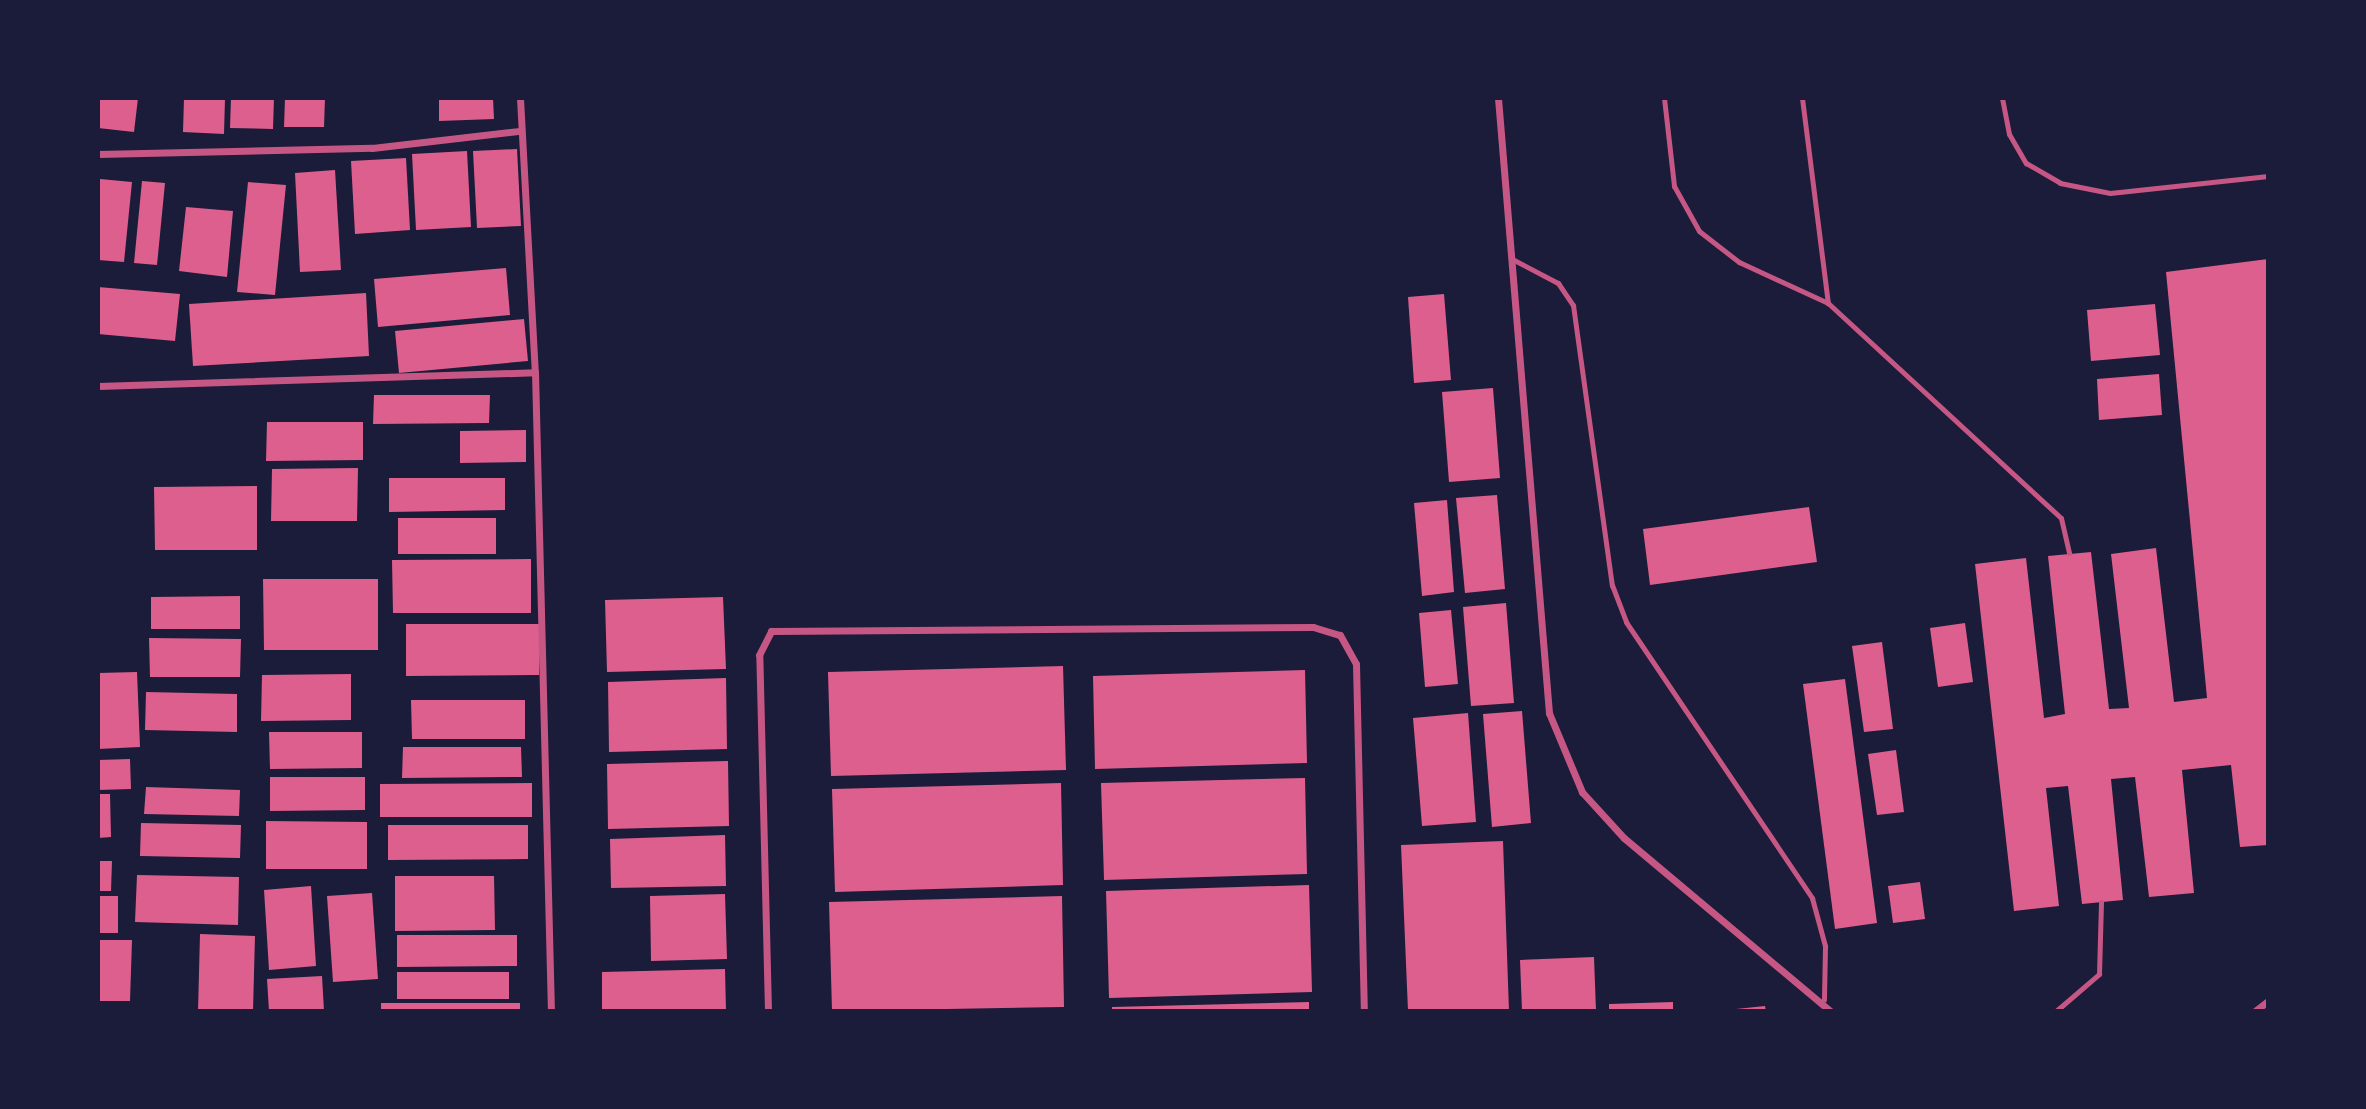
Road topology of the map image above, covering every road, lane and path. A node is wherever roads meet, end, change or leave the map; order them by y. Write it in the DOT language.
graph roads {
  1 [pos="520,98"];
  2 [pos="1499,98"];
  3 [pos="1664,98"];
  4 [pos="1802,98"];
  5 [pos="2002,98"];
  6 [pos="520,131"];
  7 [pos="98,154"];
  8 [pos="2268,177"];
  9 [pos="1514,260"];
  10 [pos="1828,303"];
  11 [pos="535,372"];
  12 [pos="98,386"];
  13 [pos="2069,553"];
  14 [pos="2101,902"];
  15 [pos="1824,1000"];
  16 [pos="2266,1002"];
  17 [pos="551,1011"];
  18 [pos="768,1011"];
  19 [pos="1364,1011"];
  20 [pos="1830,1011"];
  21 [pos="2056,1011"];
  22 [pos="2255,1011"];
  1 -- 6 [label="street"];
  2 -- 9 [label="street"];
  3 -- 10 [label="lane"];
  4 -- 10 [label="lane"];
  5 -- 8 [label="lane"];
  6 -- 7 [label="street"];
  6 -- 11 [label="street"];
  9 -- 15 [label="lane"];
  9 -- 15 [label="street"];
  10 -- 13 [label="lane"];
  11 -- 12 [label="street"];
  11 -- 17 [label="street"];
  14 -- 21 [label="lane"];
  15 -- 20 [label="street"];
  16 -- 22 [label="street"];
  18 -- 19 [label="street"];
}
